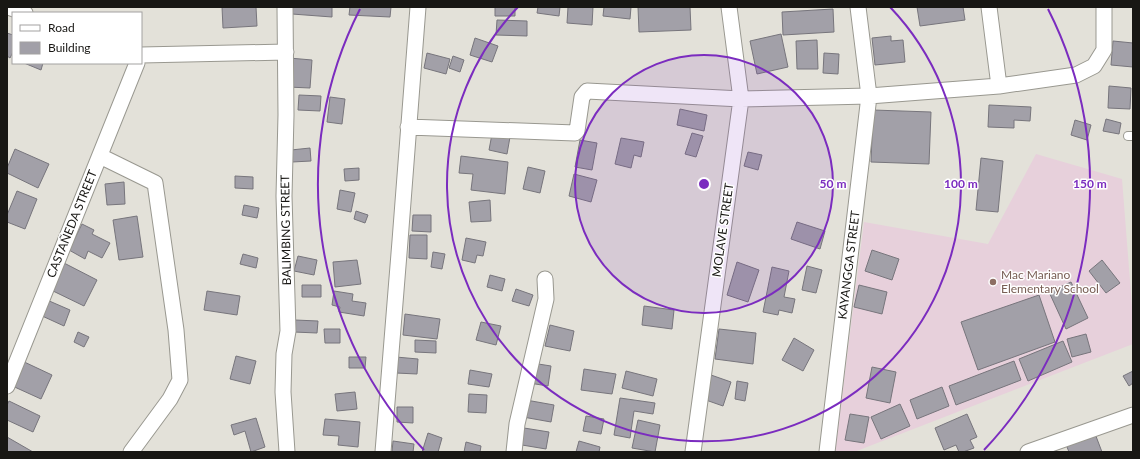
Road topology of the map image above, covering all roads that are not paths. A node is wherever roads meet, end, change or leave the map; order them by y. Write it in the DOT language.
graph roads {
  1 [pos="8,7"];
  2 [pos="285,7"];
  3 [pos="418,7"];
  4 [pos="729,7"];
  5 [pos="858,7"];
  6 [pos="989,7"];
  7 [pos="1104,7"];
  8 [pos="22,12"];
  9 [pos="286,52"];
  10 [pos="142,55"];
  11 [pos="137,64"];
  12 [pos="999,86"];
  13 [pos="869,96"];
  14 [pos="741,99"];
  15 [pos="408,127"];
  16 [pos="100,156"];
  17 [pos="545,279"];
  18 [pos="7,386"];
  19 [pos="1133,415"];
  20 [pos="131,452"];
  21 [pos="287,452"];
  22 [pos="383,452"];
  23 [pos="514,452"];
  24 [pos="693,452"];
  25 [pos="827,452"];
  26 [pos="1028,452"];
  1 -- 8 [label="street"];
  2 -- 9 [label="street, BALIMBING STREET"];
  3 -- 15 [label="street"];
  4 -- 14 [label="street, MOLAVE STREET"];
  5 -- 13 [label="street, KAYANGGA STREET"];
  6 -- 12 [label="street"];
  7 -- 12 [label="street"];
  9 -- 10 [label="street"];
  9 -- 21 [label="street, BALIMBING STREET"];
  11 -- 16 [label="street, CASTAÑEDA STREET"];
  12 -- 13 [label="street"];
  13 -- 14 [label="street"];
  13 -- 25 [label="street, KAYANGGA STREET"];
  14 -- 15 [label="street"];
  14 -- 24 [label="street, MOLAVE STREET"];
  15 -- 22 [label="street"];
  16 -- 18 [label="street, CASTAÑEDA STREET"];
  16 -- 20 [label="street"];
  17 -- 23 [label="street"];
  19 -- 26 [label="street"];
}
